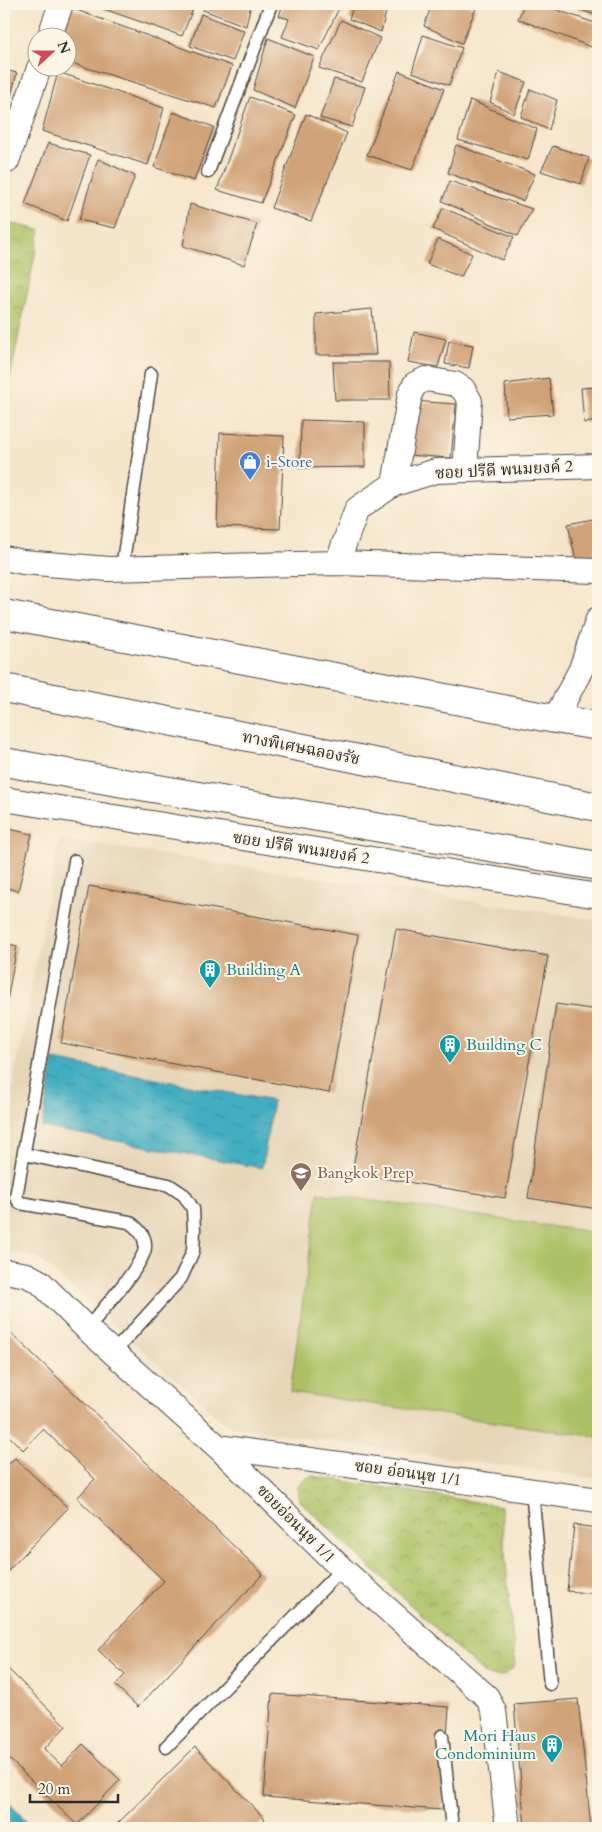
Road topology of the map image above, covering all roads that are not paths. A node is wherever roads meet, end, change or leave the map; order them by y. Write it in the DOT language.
graph roads {
  1 [pos="61,4"];
  2 [pos="271,4"];
  3 [pos="53,28"];
  4 [pos="36,78"];
  5 [pos="8,161"];
  6 [pos="208,172"];
  7 [pos="151,374"];
  8 [pos="598,466"];
  9 [pos="465,470"];
  10 [pos="394,484"];
  11 [pos="4,558"];
  12 [pos="337,563"];
  13 [pos="122,568"];
  14 [pos="598,574"];
  15 [pos="4,614"];
  16 [pos="598,619"];
  17 [pos="4,688"];
  18 [pos="555,719"];
  19 [pos="598,726"];
  20 [pos="4,762"];
  21 [pos="4,799"];
  22 [pos="598,808"];
  23 [pos="75,861"];
  24 [pos="598,866"];
  25 [pos="598,896"];
  26 [pos="24,1154"];
  27 [pos="4,1271"];
  28 [pos="87,1329"];
  29 [pos="113,1353"];
  30 [pos="218,1447"];
  31 [pos="532,1490"];
  32 [pos="598,1500"];
  33 [pos="342,1570"];
  34 [pos="550,1684"];
  35 [pos="442,1736"];
  36 [pos="166,1747"];
  37 [pos="452,1828"];
  38 [pos="508,1828"];
  1 -- 3 [label="street"];
  2 -- 6 [label="lane"];
  4 -- 5 [label="street"];
  7 -- 13 [label="lane"];
  8 -- 9 [label="street, ซอย ปรีดี พนมยงค์ 2"];
  9 -- 10 [label="street, ซอย ปรีดี พนมยงค์ 2"];
  9 -- 10 [label="street"];
  10 -- 12 [label="street, ซอย ปรีดี พนมยงค์ 2"];
  11 -- 13 [label="street"];
  12 -- 13 [label="street"];
  12 -- 14 [label="street"];
  15 -- 18 [label="highway"];
  16 -- 18 [label="street"];
  17 -- 22 [label="highway, ทางพิเศษฉลองรัช"];
  18 -- 19 [label="highway"];
  20 -- 24 [label="highway"];
  21 -- 25 [label="street, ซอย ปรีดี พนมยงค์ 2"];
  23 -- 26 [label="lane"];
  26 -- 28 [label="lane"];
  26 -- 29 [label="lane"];
  27 -- 28 [label="street, ซอยอ่อนนุช 1/1"];
  28 -- 29 [label="street, ซอยอ่อนนุช 1/1"];
  29 -- 30 [label="street, ซอยอ่อนนุช 1/1"];
  30 -- 31 [label="street, ซอย อ่อนนุช 1/1"];
  30 -- 33 [label="street, ซอยอ่อนนุช 1/1"];
  31 -- 32 [label="street, ซอย อ่อนนุช 1/1"];
  31 -- 34 [label="lane"];
  33 -- 36 [label="lane"];
  33 -- 38 [label="street, ซอยอ่อนนุช 1/1"];
  35 -- 37 [label="lane"];
}
